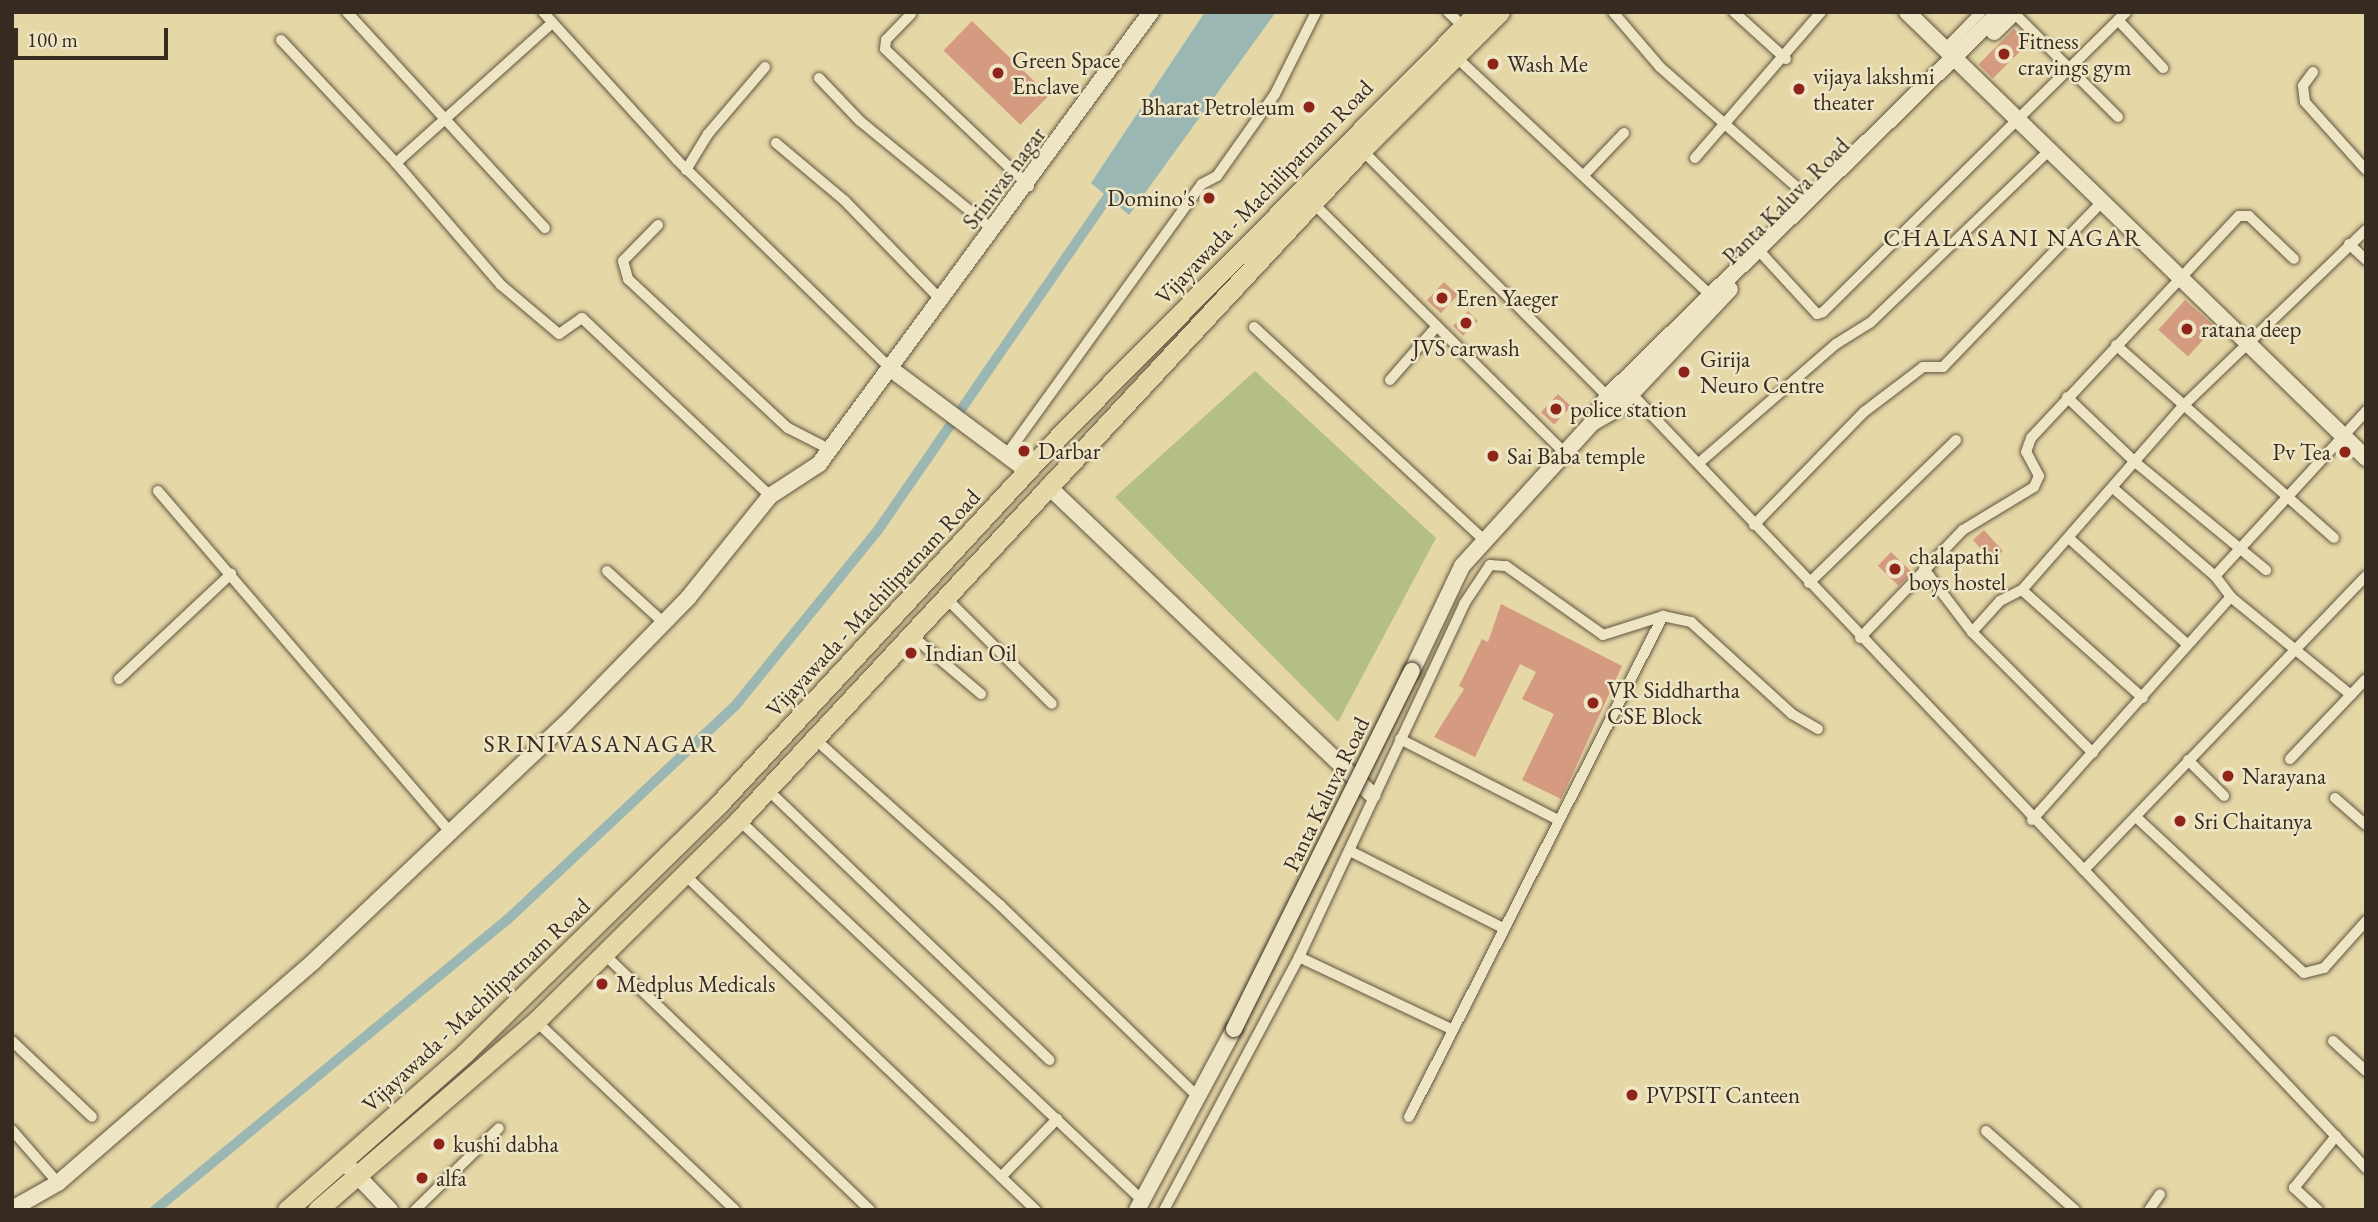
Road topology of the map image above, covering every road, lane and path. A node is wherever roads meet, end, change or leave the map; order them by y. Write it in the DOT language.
graph roads {
  1 [pos="347,12"];
  2 [pos="543,12"];
  3 [pos="1151,12"];
  4 [pos="1316,12"];
  5 [pos="1448,12"];
  6 [pos="1478,12"];
  7 [pos="1500,12"];
  8 [pos="1613,12"];
  9 [pos="1734,12"];
  10 [pos="1821,12"];
  11 [pos="1907,12"];
  12 [pos="1981,12"];
  13 [pos="2000,12"];
  14 [pos="2014,12"];
  15 [pos="912,15"];
  16 [pos="2122,16"];
  17 [pos="552,23"];
  18 [pos="1463,26"];
  19 [pos="281,40"];
  20 [pos="1455,56"];
  21 [pos="1954,56"];
  22 [pos="1786,59"];
  23 [pos="765,67"];
  24 [pos="2068,68"];
  25 [pos="2163,68"];
  26 [pos="2313,72"];
  27 [pos="819,78"];
  28 [pos="2118,117"];
  29 [pos="2017,120"];
  30 [pos="447,121"];
  31 [pos="1725,128"];
  32 [pos="1624,133"];
  33 [pos="776,143"];
  34 [pos="1362,150"];
  35 [pos="2048,152"];
  36 [pos="1695,158"];
  37 [pos="396,163"];
  38 [pos="686,170"];
  39 [pos="2366,170"];
  40 [pos="1584,175"];
  41 [pos="1029,186"];
  42 [pos="1808,197"];
  43 [pos="1313,203"];
  44 [pos="2101,203"];
  45 [pos="658,225"];
  46 [pos="545,228"];
  47 [pos="993,230"];
  48 [pos="2366,230"];
  49 [pos="2349,244"];
  50 [pos="1763,255"];
  51 [pos="2294,259"];
  52 [pos="2366,260"];
  53 [pos="2179,278"];
  54 [pos="1709,294"];
  55 [pos="941,300"];
  56 [pos="1254,327"];
  57 [pos="1437,327"];
  58 [pos="2249,344"];
  59 [pos="2116,345"];
  60 [pos="891,369"];
  61 [pos="1390,380"];
  62 [pos="1626,388"];
  63 [pos="2067,397"];
  64 [pos="1613,402"];
  65 [pos="2182,407"];
  66 [pos="2366,411"];
  67 [pos="2342,433"];
  68 [pos="1956,440"];
  69 [pos="831,450"];
  70 [pos="1565,453"];
  71 [pos="1007,454"];
  72 [pos="2366,458"];
  73 [pos="2135,462"];
  74 [pos="1699,463"];
  75 [pos="1028,471"];
  76 [pos="1048,486"];
  77 [pos="2113,488"];
  78 [pos="159,491"];
  79 [pos="770,496"];
  80 [pos="2288,497"];
  81 [pos="1754,525"];
  82 [pos="2334,538"];
  83 [pos="1484,540"];
  84 [pos="2071,540"];
  85 [pos="2239,547"];
  86 [pos="1924,569"];
  87 [pos="2266,570"];
  88 [pos="607,571"];
  89 [pos="231,574"];
  90 [pos="2215,576"];
  91 [pos="2366,576"];
  92 [pos="1809,583"];
  93 [pos="2022,590"];
  94 [pos="944,597"];
  95 [pos="2231,597"];
  96 [pos="1663,616"];
  97 [pos="664,623"];
  98 [pos="1972,632"];
  99 [pos="910,634"];
  100 [pos="1860,638"];
  101 [pos="2187,644"];
  102 [pos="2297,650"];
  103 [pos="119,679"];
  104 [pos="2366,679"];
  105 [pos="981,694"];
  106 [pos="2351,695"];
  107 [pos="2143,698"];
  108 [pos="1052,704"];
  109 [pos="1818,729"];
  110 [pos="1400,738"];
  111 [pos="815,739"];
  112 [pos="2092,753"];
  113 [pos="2290,759"];
  114 [pos="2188,760"];
  115 [pos="768,790"];
  116 [pos="1372,795"];
  117 [pos="2224,796"];
  118 [pos="2335,798"];
  119 [pos="2136,817"];
  120 [pos="739,820"];
  121 [pos="1558,820"];
  122 [pos="2032,820"];
  123 [pos="2366,825"];
  124 [pos="449,831"];
  125 [pos="1352,852"];
  126 [pos="2084,870"];
  127 [pos="684,874"];
  128 [pos="2366,921"];
  129 [pos="1503,928"];
  130 [pos="604,954"];
  131 [pos="1299,957"];
  132 [pos="536,1021"];
  133 [pos="1451,1029"];
  134 [pos="12,1041"];
  135 [pos="2333,1041"];
  136 [pos="1050,1060"];
  137 [pos="2366,1071"];
  138 [pos="421,1092"];
  139 [pos="1195,1094"];
  140 [pos="434,1112"];
  141 [pos="1409,1116"];
  142 [pos="92,1117"];
  143 [pos="1057,1119"];
  144 [pos="499,1128"];
  145 [pos="12,1130"];
  146 [pos="1986,1131"];
  147 [pos="2336,1136"];
  148 [pos="343,1160"];
  149 [pos="2366,1168"];
  150 [pos="357,1175"];
  151 [pos="1001,1177"];
  152 [pos="58,1183"];
  153 [pos="2160,1194"];
  154 [pos="1139,1205"];
  155 [pos="12,1209"];
  156 [pos="274,1210"];
  157 [pos="287,1210"];
  158 [pos="317,1210"];
  159 [pos="390,1210"];
  160 [pos="415,1210"];
  161 [pos="735,1210"];
  162 [pos="870,1210"];
  163 [pos="1036,1210"];
  164 [pos="1164,1210"];
  165 [pos="2075,1210"];
  166 [pos="2149,1210"];
  167 [pos="2318,1210"];
  1 -- 30 [label="street"];
  2 -- 17 [label="street"];
  3 -- 41 [label="street, Srinivas nagar"];
  4 -- 71 [label="street"];
  5 -- 18 [label="street"];
  6 -- 18 [label="highway, Vijayawada - Machilipatnam Road"];
  7 -- 20 [label="highway, Vijayawada - Machilipatnam Road"];
  8 -- 31 [label="street"];
  9 -- 22 [label="street"];
  10 -- 22 [label="street"];
  11 -- 21 [label="street"];
  12 -- 21 [label="street"];
  13 -- 21 [label="street, Panta Kaluva Road"];
  14 -- 21 [label="street, Panta Kaluva Road"];
  14 -- 24 [label="street"];
  15 -- 41 [label="street"];
  16 -- 24 [label="street"];
  16 -- 25 [label="street"];
  17 -- 30 [label="street"];
  17 -- 38 [label="street"];
  18 -- 75 [label="highway, Vijayawada - Machilipatnam Road"];
  19 -- 37 [label="street"];
  20 -- 34 [label="highway, Vijayawada - Machilipatnam Road"];
  20 -- 40 [label="street"];
  21 -- 29 [label="street"];
  21 -- 42 [label="street, Panta Kaluva Road"];
  21 -- 50 [label="street, Panta Kaluva Road"];
  22 -- 31 [label="street"];
  23 -- 38 [label="street"];
  24 -- 28 [label="street"];
  24 -- 29 [label="street"];
  26 -- 39 [label="street"];
  27 -- 47 [label="street"];
  29 -- 35 [label="street"];
  29 -- 50 [label="street"];
  30 -- 37 [label="street"];
  30 -- 46 [label="street"];
  31 -- 36 [label="street"];
  31 -- 42 [label="street"];
  32 -- 40 [label="street"];
  33 -- 55 [label="street"];
  34 -- 43 [label="highway, Vijayawada - Machilipatnam Road"];
  34 -- 64 [label="street"];
  35 -- 44 [label="street"];
  35 -- 74 [label="street"];
  37 -- 79 [label="street"];
  38 -- 60 [label="street"];
  40 -- 54 [label="street"];
  41 -- 47 [label="street, Srinivas nagar"];
  42 -- 54 [label="street, Panta Kaluva Road"];
  43 -- 57 [label="street"];
  43 -- 76 [label="highway, Vijayawada - Machilipatnam Road"];
  44 -- 53 [label="street"];
  44 -- 81 [label="street"];
  45 -- 69 [label="street"];
  47 -- 55 [label="street, Srinivas nagar"];
  48 -- 49 [label="street"];
  49 -- 52 [label="street"];
  49 -- 58 [label="street"];
  50 -- 62 [label="street, Panta Kaluva Road"];
  51 -- 53 [label="street"];
  53 -- 58 [label="street"];
  53 -- 59 [label="street"];
  54 -- 62 [label="street, Panta Kaluva Road"];
  55 -- 60 [label="street, Srinivas nagar"];
  56 -- 83 [label="street"];
  57 -- 61 [label="street"];
  57 -- 70 [label="street"];
  58 -- 65 [label="street"];
  58 -- 67 [label="street"];
  59 -- 63 [label="street"];
  59 -- 65 [label="street"];
  60 -- 69 [label="street, Srinivas nagar"];
  60 -- 71 [label="street"];
  62 -- 64 [label="street, Panta Kaluva Road"];
  62 -- 74 [label="street"];
  63 -- 73 [label="street"];
  63 -- 86 [label="street"];
  64 -- 70 [label="street, Panta Kaluva Road"];
  65 -- 73 [label="street"];
  65 -- 80 [label="street"];
  66 -- 67 [label="street"];
  67 -- 72 [label="street"];
  67 -- 80 [label="street"];
  68 -- 92 [label="street"];
  69 -- 79 [label="street, Srinivas nagar"];
  70 -- 83 [label="street, Panta Kaluva Road"];
  71 -- 75 [label="street"];
  73 -- 77 [label="street"];
  73 -- 85 [label="street"];
  74 -- 81 [label="street"];
  75 -- 138 [label="highway, Vijayawada - Machilipatnam Road"];
  76 -- 94 [label="highway, Vijayawada - Machilipatnam Road"];
  76 -- 116 [label="street"];
  77 -- 84 [label="street"];
  77 -- 90 [label="street"];
  78 -- 89 [label="street"];
  79 -- 97 [label="street, Srinivas nagar"];
  80 -- 82 [label="street"];
  80 -- 85 [label="street"];
  81 -- 92 [label="street"];
  83 -- 139 [label="street, Panta Kaluva Road, bridge"];
  84 -- 93 [label="street"];
  84 -- 101 [label="street"];
  85 -- 87 [label="street"];
  85 -- 90 [label="street"];
  86 -- 98 [label="street"];
  86 -- 100 [label="street"];
  88 -- 97 [label="street"];
  89 -- 103 [label="street"];
  89 -- 124 [label="street"];
  90 -- 95 [label="street"];
  91 -- 102 [label="street"];
  92 -- 100 [label="street"];
  93 -- 98 [label="street"];
  93 -- 107 [label="street"];
  94 -- 99 [label="highway, Vijayawada - Machilipatnam Road"];
  94 -- 108 [label="street"];
  95 -- 101 [label="street"];
  95 -- 102 [label="street"];
  96 -- 109 [label="street"];
  96 -- 110 [label="street"];
  96 -- 121 [label="street"];
  97 -- 124 [label="street, Srinivas nagar"];
  98 -- 112 [label="street"];
  99 -- 105 [label="street"];
  99 -- 111 [label="highway, Vijayawada - Machilipatnam Road"];
  100 -- 122 [label="street"];
  101 -- 107 [label="street"];
  102 -- 106 [label="street"];
  102 -- 114 [label="street"];
  104 -- 106 [label="street"];
  106 -- 113 [label="street"];
  107 -- 112 [label="street"];
  110 -- 116 [label="street"];
  110 -- 121 [label="street"];
  111 -- 115 [label="highway, Vijayawada - Machilipatnam Road"];
  111 -- 139 [label="street"];
  112 -- 122 [label="street"];
  114 -- 117 [label="street"];
  114 -- 119 [label="street"];
  115 -- 120 [label="highway, Vijayawada - Machilipatnam Road"];
  115 -- 136 [label="street"];
  116 -- 125 [label="street"];
  118 -- 123 [label="street"];
  119 -- 126 [label="street"];
  119 -- 128 [label="street"];
  120 -- 127 [label="highway, Vijayawada - Machilipatnam Road"];
  120 -- 143 [label="street"];
  121 -- 129 [label="street"];
  122 -- 126 [label="street"];
  124 -- 152 [label="street, Srinivas nagar"];
  125 -- 129 [label="street"];
  125 -- 131 [label="street"];
  126 -- 147 [label="street"];
  127 -- 130 [label="highway, Vijayawada - Machilipatnam Road"];
  127 -- 151 [label="street"];
  129 -- 133 [label="street"];
  130 -- 132 [label="highway, Vijayawada - Machilipatnam Road"];
  130 -- 162 [label="street"];
  131 -- 133 [label="street"];
  131 -- 164 [label="street"];
  132 -- 140 [label="highway, Vijayawada - Machilipatnam Road"];
  132 -- 161 [label="street"];
  133 -- 141 [label="street"];
  134 -- 142 [label="street"];
  135 -- 137 [label="street"];
  138 -- 140 [label="highway"];
  138 -- 148 [label="highway, Vijayawada - Machilipatnam Road"];
  139 -- 154 [label="street, Panta Kaluva Road"];
  140 -- 150 [label="highway, Vijayawada - Machilipatnam Road"];
  143 -- 151 [label="street"];
  143 -- 154 [label="street"];
  144 -- 160 [label="street"];
  145 -- 152 [label="street"];
  146 -- 165 [label="street"];
  147 -- 149 [label="street"];
  147 -- 167 [label="street"];
  148 -- 150 [label="street"];
  148 -- 156 [label="street"];
  148 -- 157 [label="highway, Vijayawada - Machilipatnam Road"];
  150 -- 158 [label="highway, Vijayawada - Machilipatnam Road"];
  150 -- 159 [label="street"];
  151 -- 163 [label="street"];
  152 -- 155 [label="street, Srinivas nagar"];
  153 -- 166 [label="street"];
}
